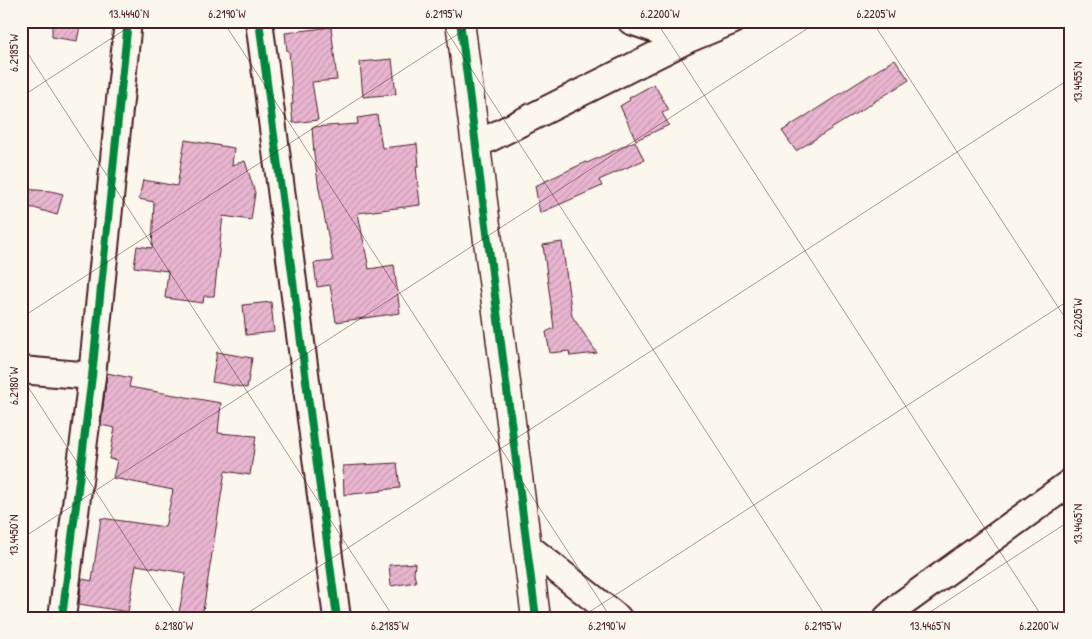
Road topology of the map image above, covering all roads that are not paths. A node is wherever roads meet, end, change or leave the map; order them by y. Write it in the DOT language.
graph roads {
  1 [pos="128,21"];
  2 [pos="259,21"];
  3 [pos="460,21"];
  4 [pos="631,21"];
  5 [pos="732,21"];
  6 [pos="686,40"];
  7 [pos="476,145"];
  8 [pos="21,370"];
  9 [pos="92,376"];
  10 [pos="1071,482"];
  11 [pos="527,546"];
  12 [pos="62,618"];
  13 [pos="337,618"];
  14 [pos="536,618"];
  15 [pos="618,618"];
  16 [pos="887,618"];
  1 -- 9 [label="street"];
  2 -- 13 [label="street"];
  3 -- 7 [label="street"];
  4 -- 6 [label="street"];
  5 -- 6 [label="street"];
  6 -- 7 [label="street"];
  7 -- 11 [label="street"];
  8 -- 9 [label="street"];
  9 -- 12 [label="street"];
  10 -- 16 [label="street"];
  11 -- 14 [label="street"];
  11 -- 15 [label="street"];
}
